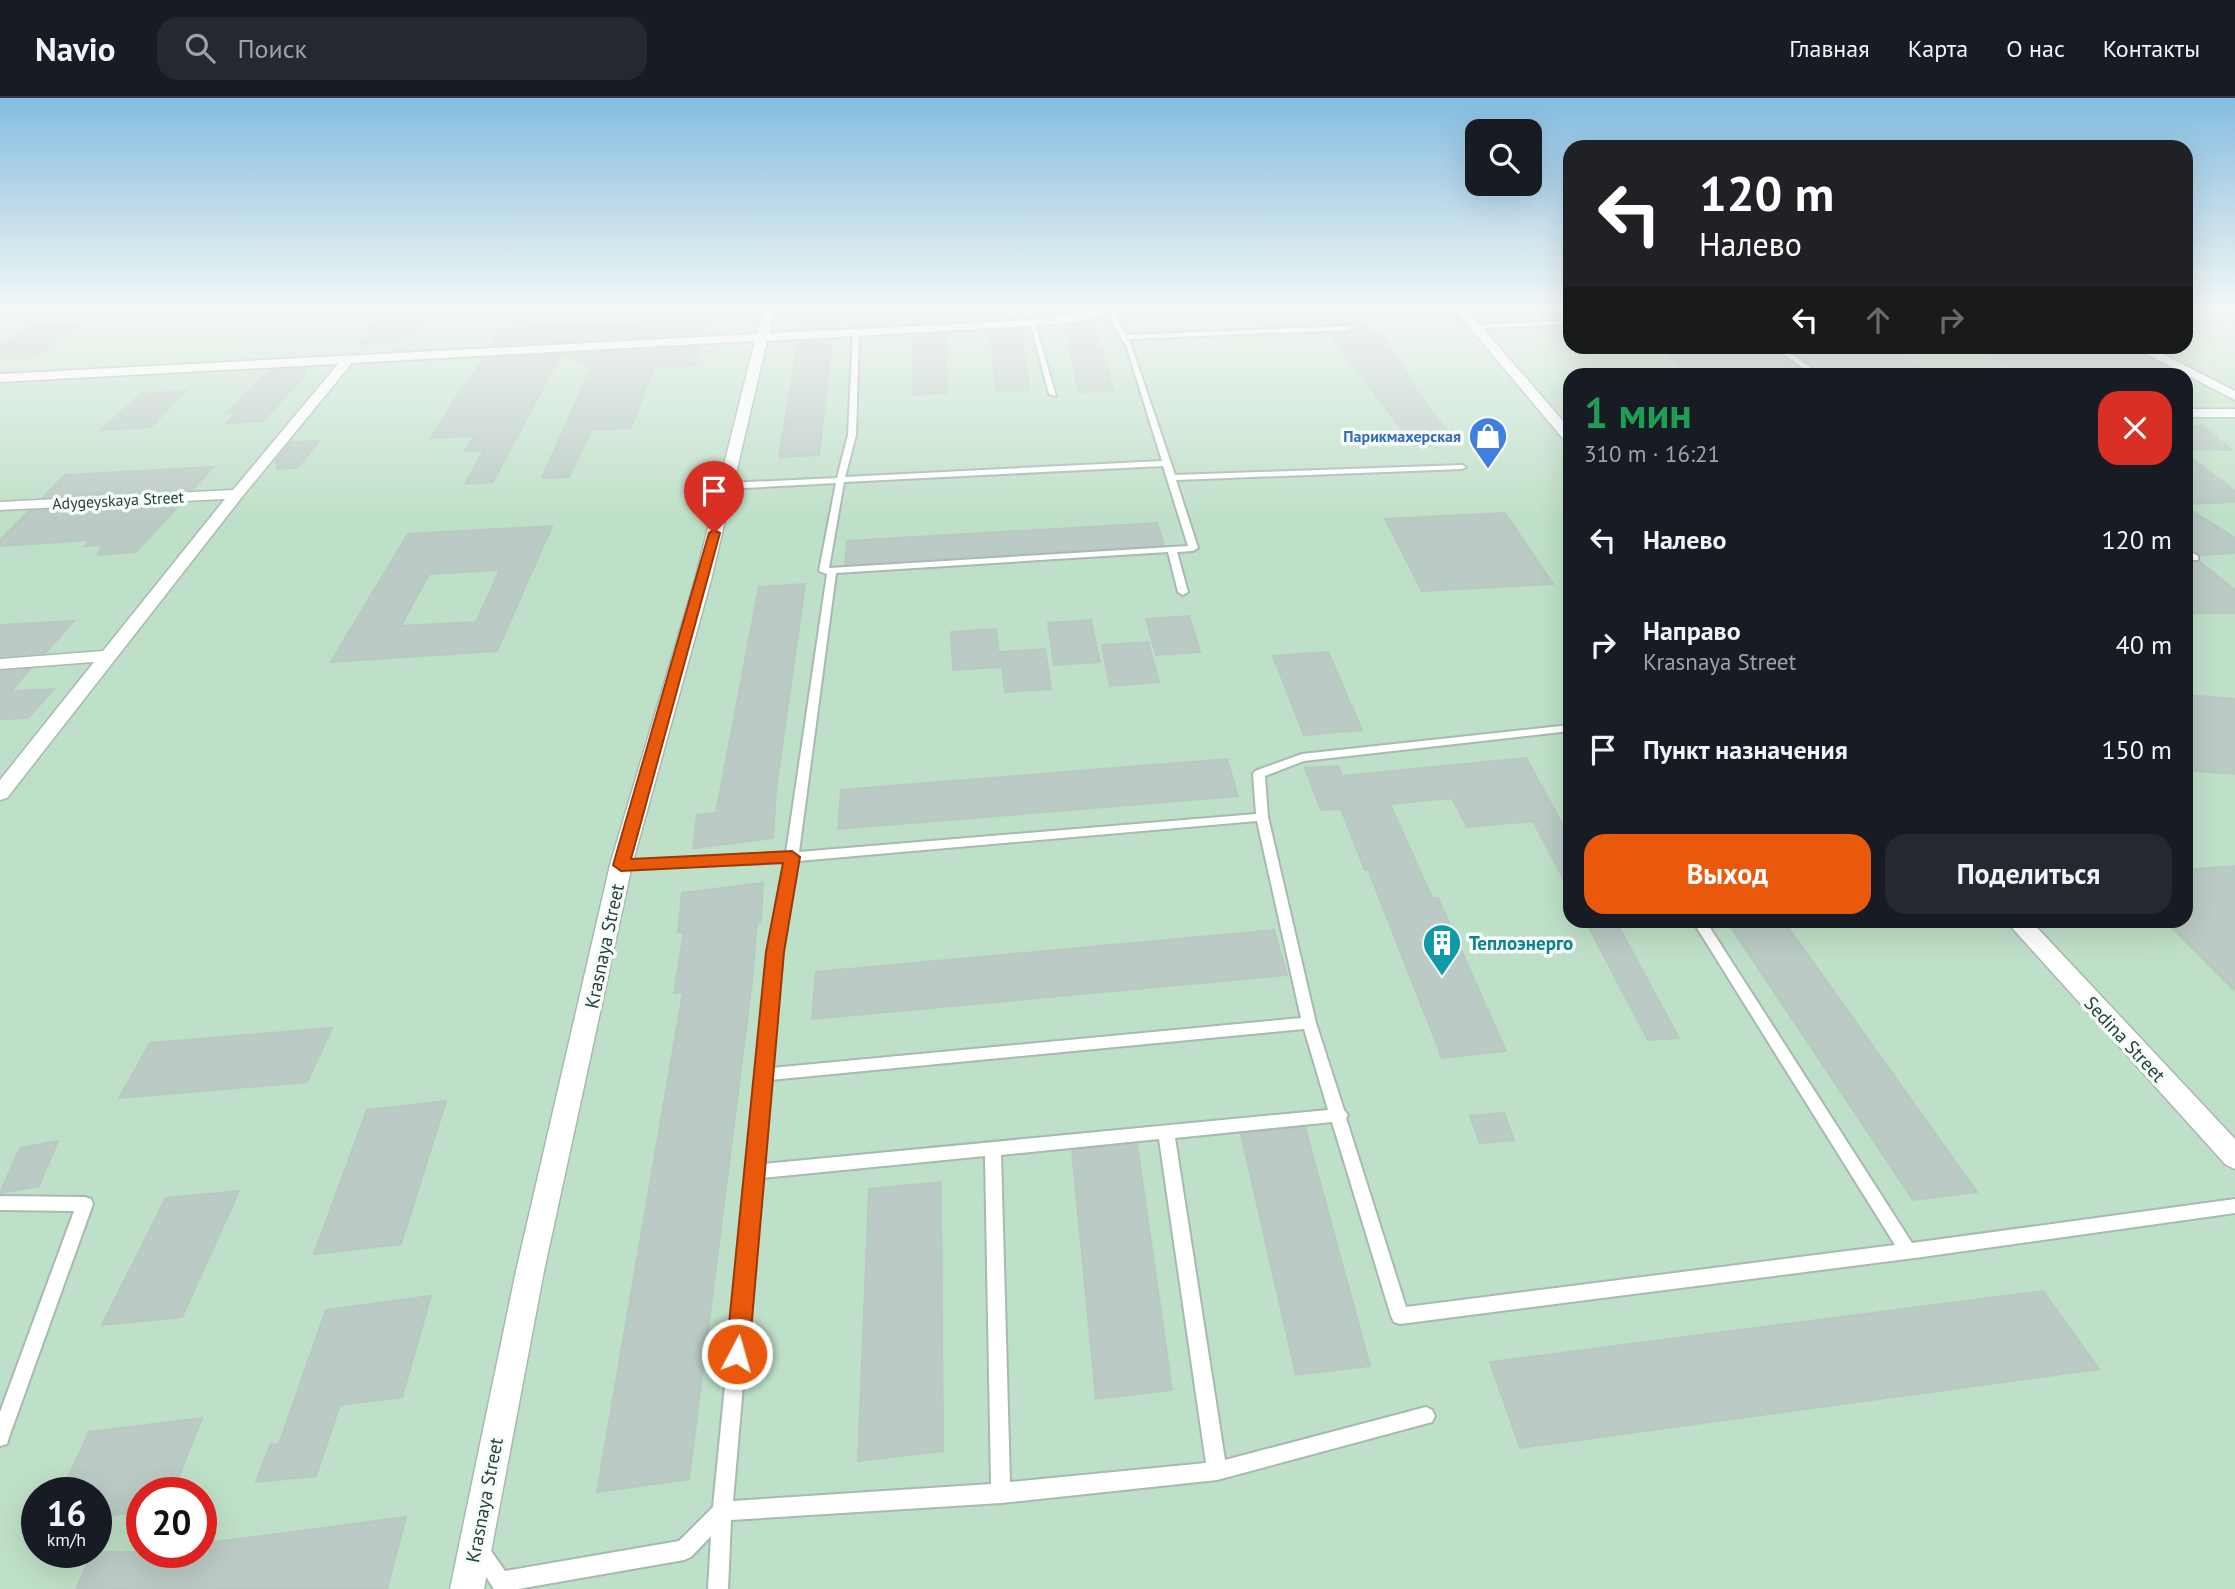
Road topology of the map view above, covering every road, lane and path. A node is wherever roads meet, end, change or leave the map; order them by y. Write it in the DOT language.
graph roads {
  1 [pos="332,380"];
  2 [pos="753,380"];
  3 [pos="854,380"];
  4 [pos="1049,380"];
  5 [pos="1140,380"];
  6 [pos="1519,380"];
  7 [pos="2203,380"];
  8 [pos="1053,394"];
  9 [pos="2235,396"];
  10 [pos="2193,413"];
  11 [pos="2235,413"];
  12 [pos="1563,430"];
  13 [pos="1166,463"];
  14 [pos="1462,467"];
  15 [pos="841,478"];
  16 [pos="1172,478"];
  17 [pos="726,486"];
  18 [pos="237,494"];
  19 [pos="0,506"];
  20 [pos="1172,549"];
  21 [pos="832,571"];
  22 [pos="1183,592"];
  23 [pos="108,656"];
  24 [pos="0,664"];
  25 [pos="1563,729"];
  26 [pos="0,793"];
  27 [pos="1262,817"];
  28 [pos="792,857"];
  29 [pos="621,865"];
  30 [pos="1703,928"];
  31 [pos="2023,928"];
  32 [pos="1310,1024"];
  33 [pos="763,1075"];
  34 [pos="1340,1115"];
  35 [pos="1166,1132"];
  36 [pos="993,1149"];
  37 [pos="2235,1157"];
  38 [pos="756,1172"];
  39 [pos="0,1203"];
  40 [pos="2235,1206"];
  41 [pos="1906,1249"];
  42 [pos="1426,1416"];
  43 [pos="0,1437"];
  44 [pos="1217,1471"];
  45 [pos="1001,1493"];
  46 [pos="722,1511"];
  47 [pos="475,1544"];
  48 [pos="467,1589"];
  49 [pos="718,1589"];
  1 -- 18 [label="street"];
  2 -- 17 [label="street, Krasnaya Street"];
  3 -- 15 [label="lane"];
  4 -- 8 [label="lane"];
  5 -- 13 [label="lane"];
  6 -- 12 [label="street"];
  7 -- 9 [label="street"];
  10 -- 11 [label="street"];
  13 -- 15 [label="lane"];
  13 -- 16 [label="lane"];
  14 -- 16 [label="lane"];
  15 -- 17 [label="lane"];
  15 -- 21 [label="lane"];
  16 -- 20 [label="lane"];
  17 -- 29 [label="street, Krasnaya Street"];
  18 -- 19 [label="street, Adygeyskaya Street"];
  18 -- 23 [label="street"];
  20 -- 21 [label="lane"];
  20 -- 22 [label="lane"];
  21 -- 28 [label="lane"];
  23 -- 24 [label="street"];
  23 -- 26 [label="street"];
  25 -- 27 [label="lane"];
  27 -- 28 [label="lane"];
  27 -- 32 [label="lane"];
  28 -- 29 [label="lane"];
  28 -- 33 [label="lane"];
  29 -- 47 [label="street, Krasnaya Street"];
  30 -- 41 [label="lane"];
  31 -- 37 [label="street, Sedina Street"];
  32 -- 33 [label="lane"];
  32 -- 34 [label="lane"];
  33 -- 38 [label="lane"];
  34 -- 35 [label="lane"];
  34 -- 41 [label="lane"];
  35 -- 36 [label="lane"];
  35 -- 44 [label="lane"];
  36 -- 38 [label="lane"];
  36 -- 45 [label="lane"];
  38 -- 46 [label="lane"];
  39 -- 43 [label="lane"];
  40 -- 41 [label="lane"];
  42 -- 44 [label="lane"];
  44 -- 45 [label="lane"];
  45 -- 46 [label="lane"];
  46 -- 47 [label="lane"];
  46 -- 49 [label="lane"];
  47 -- 48 [label="street, Krasnaya Street"];
}
